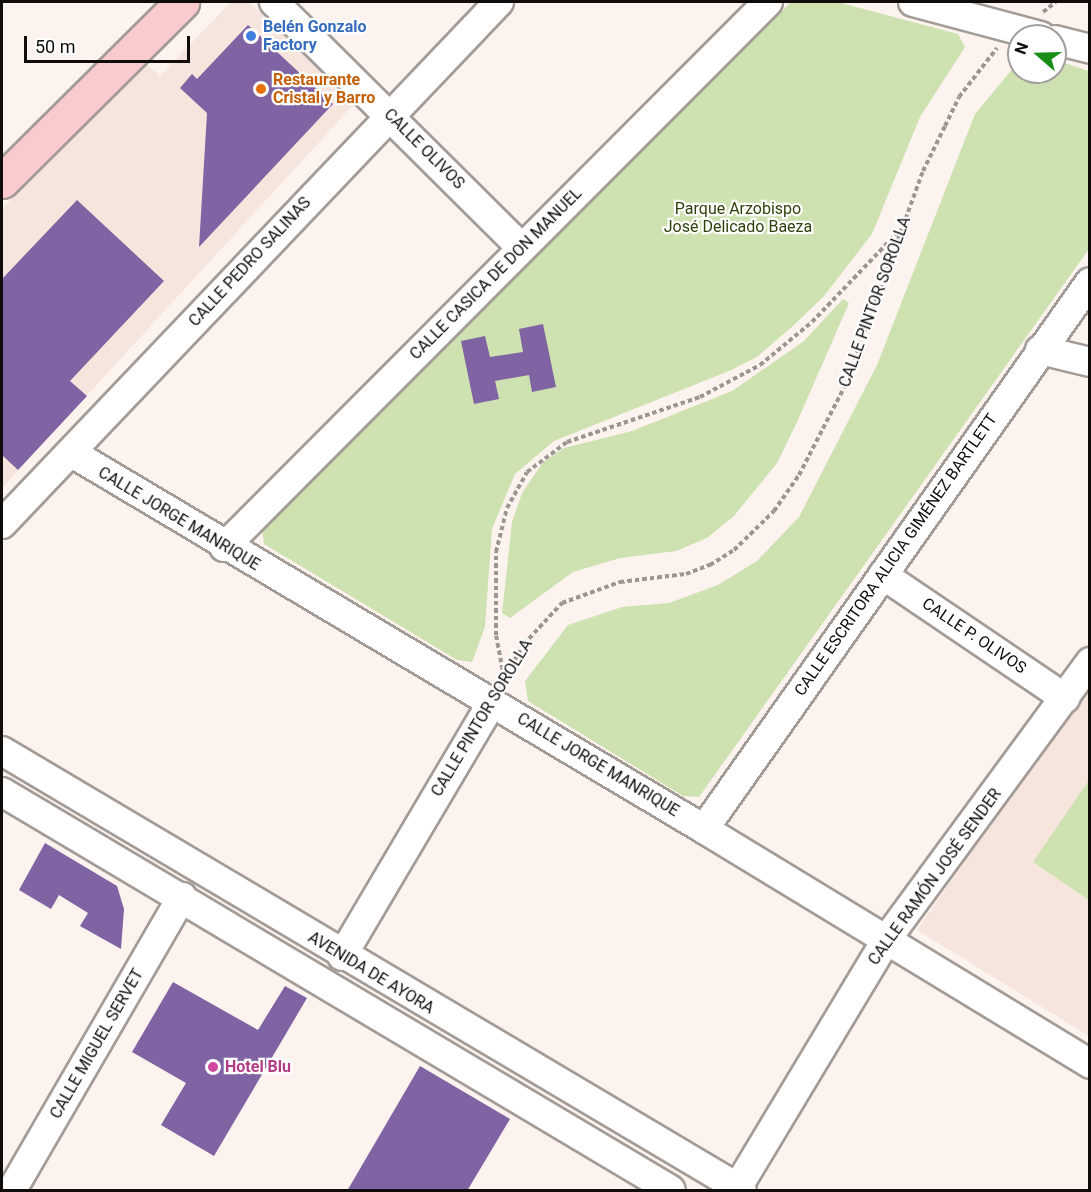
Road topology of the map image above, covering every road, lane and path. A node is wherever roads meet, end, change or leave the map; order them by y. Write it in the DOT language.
graph roads {
  1 [pos="182,2"];
  2 [pos="499,2"];
  3 [pos="768,2"];
  4 [pos="913,2"];
  5 [pos="291,7"];
  6 [pos="1007,27"];
  7 [pos="1067,43"];
  8 [pos="1007,49"];
  9 [pos="1089,49"];
  10 [pos="389,113"];
  11 [pos="2,181"];
  12 [pos="901,230"];
  13 [pos="522,248"];
  14 [pos="1089,282"];
  15 [pos="1040,350"];
  16 [pos="1089,362"];
  17 [pos="72,453"];
  18 [pos="2,524"];
  19 [pos="224,547"];
  20 [pos="883,575"];
  21 [pos="1089,662"];
  22 [pos="498,690"];
  23 [pos="1065,698"];
  24 [pos="2,751"];
  25 [pos="2,792"];
  26 [pos="704,829"];
  27 [pos="182,897"];
  28 [pos="886,940"];
  29 [pos="330,949"];
  30 [pos="302,969"];
  31 [pos="373,974"];
  32 [pos="357,1002"];
  33 [pos="1089,1064"];
  34 [pos="739,1190"];
  35 [pos="12,1191"];
  36 [pos="671,1191"];
  1 -- 11 [label="main road"];
  2 -- 10 [label="street, CALLE PEDRO SALINAS"];
  3 -- 13 [label="street, CALLE CASICA DE DON MANUEL"];
  4 -- 6 [label="street"];
  5 -- 10 [label="street, CALLE OLIVOS"];
  7 -- 9 [label="street"];
  8 -- 12 [label="path, CALLE PINTOR SOROLLA"];
  10 -- 13 [label="street, CALLE OLIVOS"];
  10 -- 17 [label="street, CALLE PEDRO SALINAS"];
  12 -- 22 [label="path, CALLE PINTOR SOROLLA"];
  12 -- 22 [label="path"];
  13 -- 19 [label="street, CALLE CASICA DE DON MANUEL"];
  14 -- 15 [label="street, CALLE ESCRITORA ALICIA GIMÉNEZ BARTLETT"];
  15 -- 16 [label="street"];
  15 -- 20 [label="street, CALLE ESCRITORA ALICIA GIMÉNEZ BARTLETT"];
  17 -- 18 [label="street, CALLE PEDRO SALINAS"];
  17 -- 19 [label="street, CALLE JORGE MANRIQUE"];
  19 -- 22 [label="street, CALLE JORGE MANRIQUE"];
  20 -- 23 [label="street, CALLE P. OLIVOS"];
  20 -- 26 [label="street, CALLE ESCRITORA ALICIA GIMÉNEZ BARTLETT"];
  21 -- 23 [label="street, CALLE RAMÓN JOSÉ SENDER"];
  22 -- 26 [label="street, CALLE JORGE MANRIQUE"];
  22 -- 29 [label="street, CALLE PINTOR SOROLLA"];
  23 -- 28 [label="street, CALLE RAMÓN JOSÉ SENDER"];
  24 -- 29 [label="street, AVENIDA DE AYORA"];
  25 -- 27 [label="street, AVENIDA DE AYORA"];
  26 -- 28 [label="street, CALLE JORGE MANRIQUE"];
  27 -- 30 [label="street, AVENIDA DE AYORA"];
  27 -- 35 [label="street, CALLE MIGUEL SERVET"];
  28 -- 33 [label="street, CALLE JORGE MANRIQUE"];
  28 -- 34 [label="street, CALLE RAMÓN JOSÉ SENDER"];
  29 -- 30 [label="street, CALLE PINTOR SOROLLA"];
  29 -- 31 [label="street, AVENIDA DE AYORA"];
  30 -- 32 [label="street, AVENIDA DE AYORA"];
  31 -- 32 [label="street"];
  31 -- 34 [label="street, AVENIDA DE AYORA"];
  32 -- 36 [label="street, AVENIDA DE AYORA"];
}
